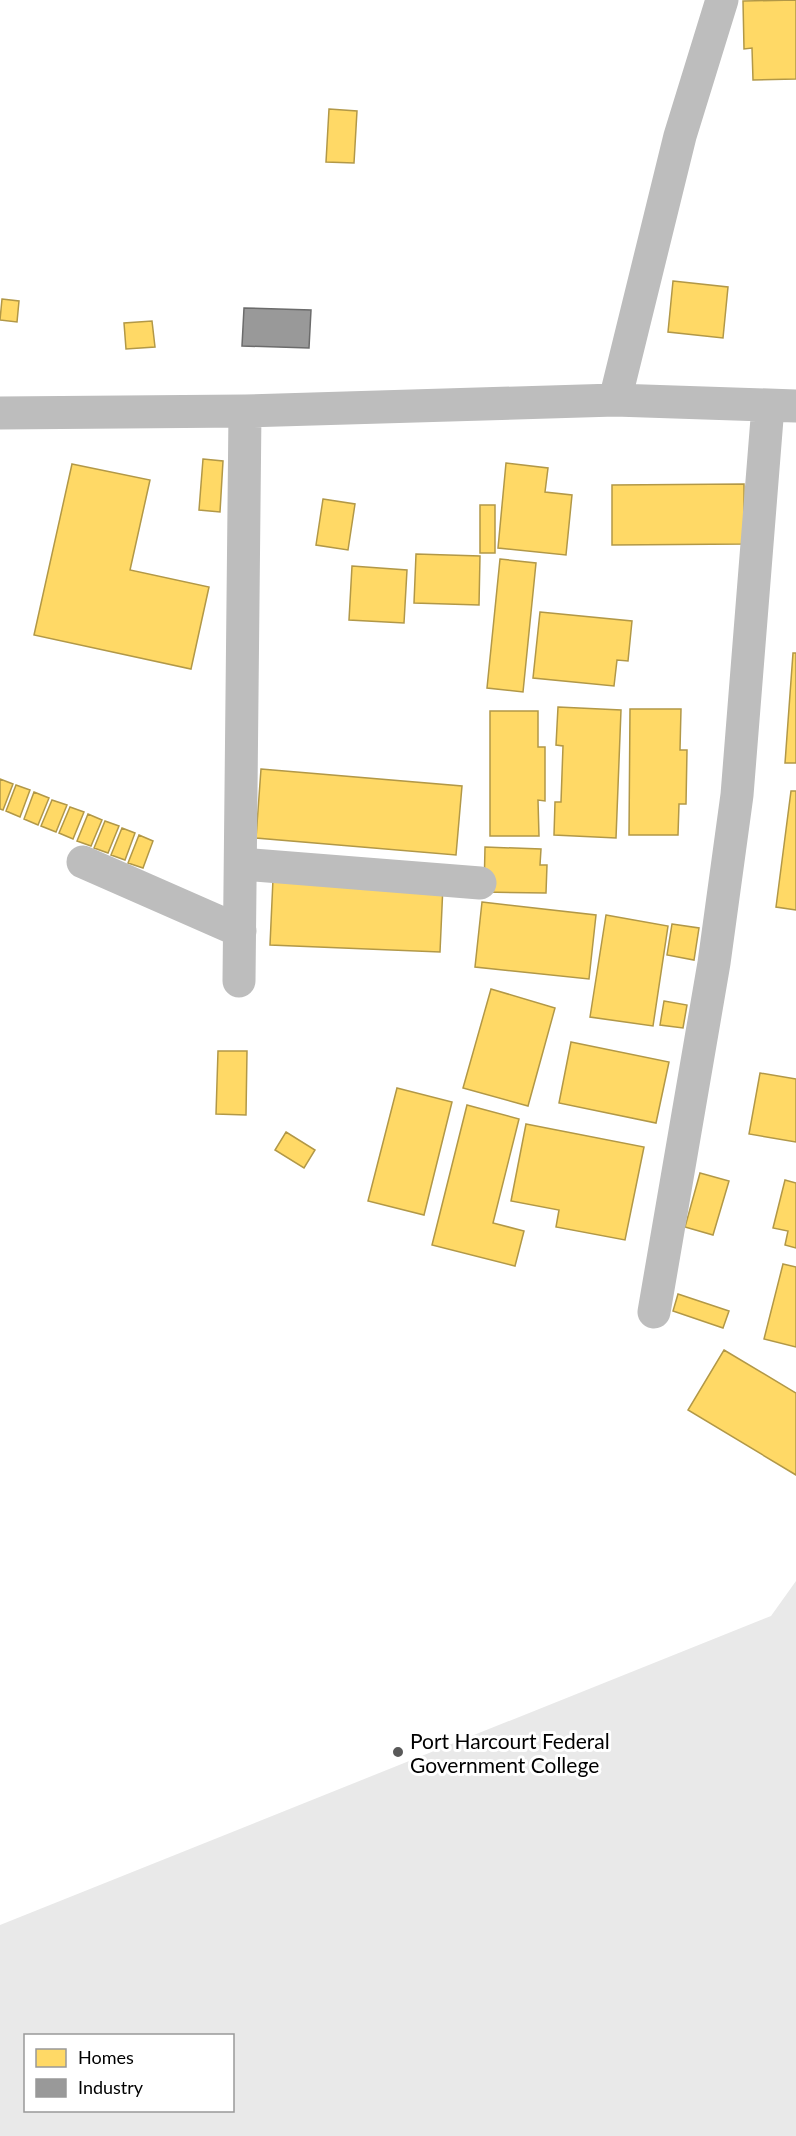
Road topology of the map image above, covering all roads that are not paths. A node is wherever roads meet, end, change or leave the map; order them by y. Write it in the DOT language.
graph roads {
  1 [pos="722,0"];
  2 [pos="615,399"];
  3 [pos="782,406"];
  4 [pos="245,411"];
  5 [pos="0,413"];
  6 [pos="83,862"];
  7 [pos="241,864"];
  8 [pos="480,883"];
  9 [pos="240,931"];
  10 [pos="239,981"];
  11 [pos="654,1312"];
  1 -- 2 [label="street"];
  2 -- 3 [label="street"];
  2 -- 4 [label="street"];
  3 -- 11 [label="street"];
  4 -- 5 [label="street"];
  4 -- 7 [label="street"];
  6 -- 9 [label="street"];
  7 -- 8 [label="street"];
  7 -- 9 [label="street"];
  9 -- 10 [label="street"];
}
